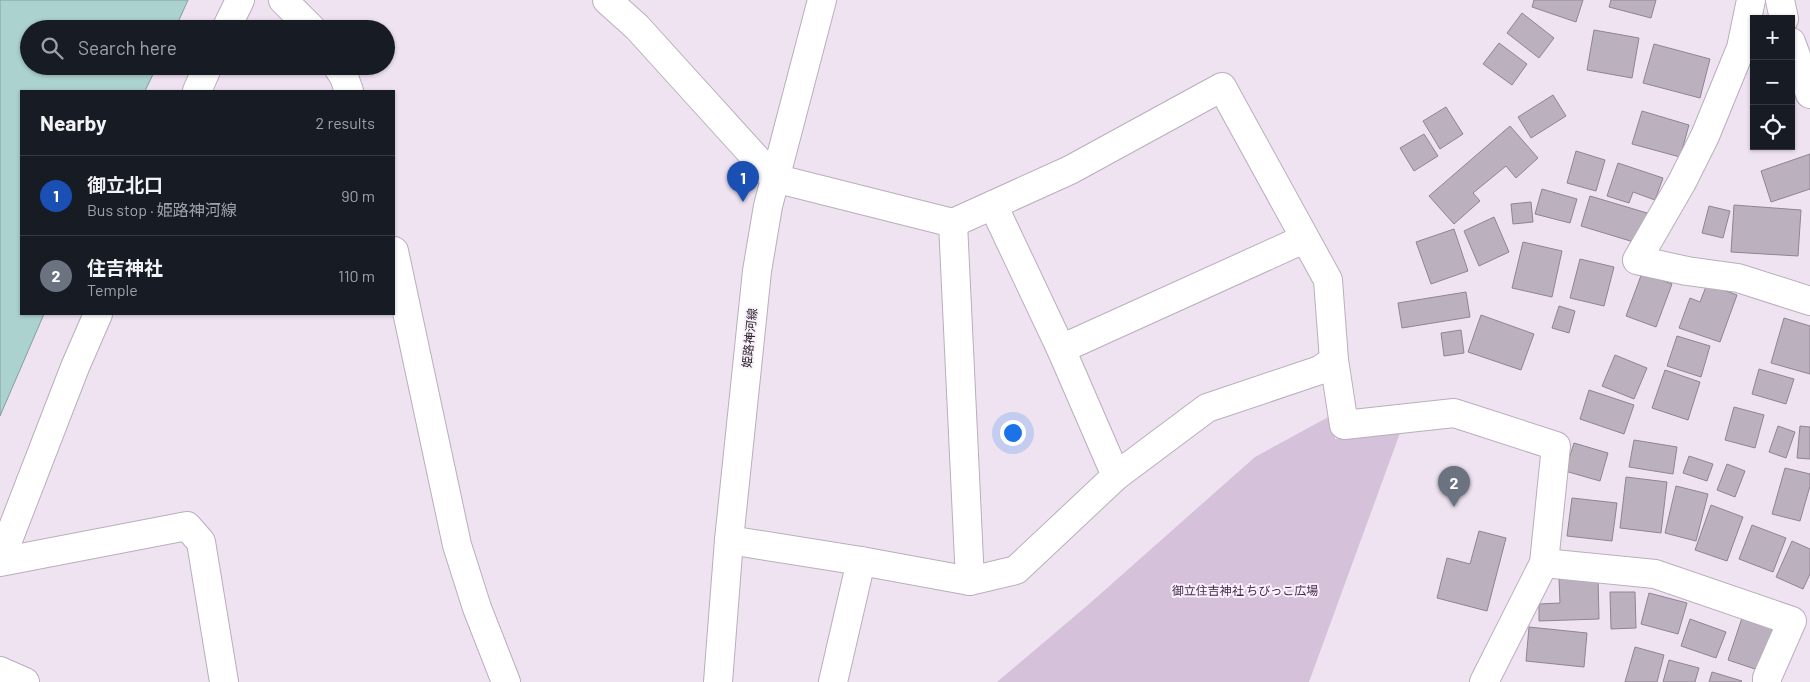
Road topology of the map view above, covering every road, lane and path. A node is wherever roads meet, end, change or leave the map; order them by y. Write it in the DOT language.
graph roads {
  1 [pos="240,0"];
  2 [pos="282,0"];
  3 [pos="607,0"];
  4 [pos="822,0"];
  5 [pos="1751,0"];
  6 [pos="1780,0"];
  7 [pos="1783,15"];
  8 [pos="230,20"];
  9 [pos="303,20"];
  10 [pos="1795,53"];
  11 [pos="204,75"];
  12 [pos="343,75"];
  13 [pos="197,90"];
  14 [pos="349,90"];
  15 [pos="1810,94"];
  16 [pos="774,178"];
  17 [pos="993,205"];
  18 [pos="953,223"];
  19 [pos="1304,239"];
  20 [pos="395,256"];
  21 [pos="1810,302"];
  22 [pos="98,315"];
  23 [pos="1061,349"];
  24 [pos="1334,360"];
  25 [pos="1116,476"];
  26 [pos="729,540"];
  27 [pos="0,561"];
  28 [pos="861,561"];
  29 [pos="1544,563"];
  30 [pos="970,581"];
  31 [pos="0,671"];
  32 [pos="24,682"];
  33 [pos="224,682"];
  34 [pos="506,682"];
  35 [pos="718,682"];
  36 [pos="833,682"];
  37 [pos="1484,682"];
  38 [pos="1767,682"];
  1 -- 8 [label="street"];
  2 -- 9 [label="street"];
  3 -- 16 [label="street"];
  4 -- 16 [label="street, 姫路神河線"];
  5 -- 21 [label="street"];
  6 -- 7 [label="street"];
  10 -- 15 [label="street"];
  11 -- 13 [label="street"];
  12 -- 14 [label="street"];
  16 -- 18 [label="street"];
  16 -- 26 [label="street, 姫路神河線"];
  17 -- 18 [label="street"];
  17 -- 19 [label="street"];
  17 -- 23 [label="street"];
  18 -- 30 [label="street"];
  19 -- 23 [label="street"];
  19 -- 24 [label="street"];
  20 -- 34 [label="street"];
  22 -- 27 [label="street"];
  23 -- 25 [label="street"];
  24 -- 25 [label="street"];
  24 -- 29 [label="street"];
  25 -- 30 [label="street"];
  26 -- 28 [label="street"];
  26 -- 35 [label="street, 姫路神河線"];
  27 -- 33 [label="street"];
  28 -- 30 [label="street"];
  28 -- 36 [label="street"];
  29 -- 37 [label="street"];
  29 -- 38 [label="street"];
  31 -- 32 [label="street"];
}
